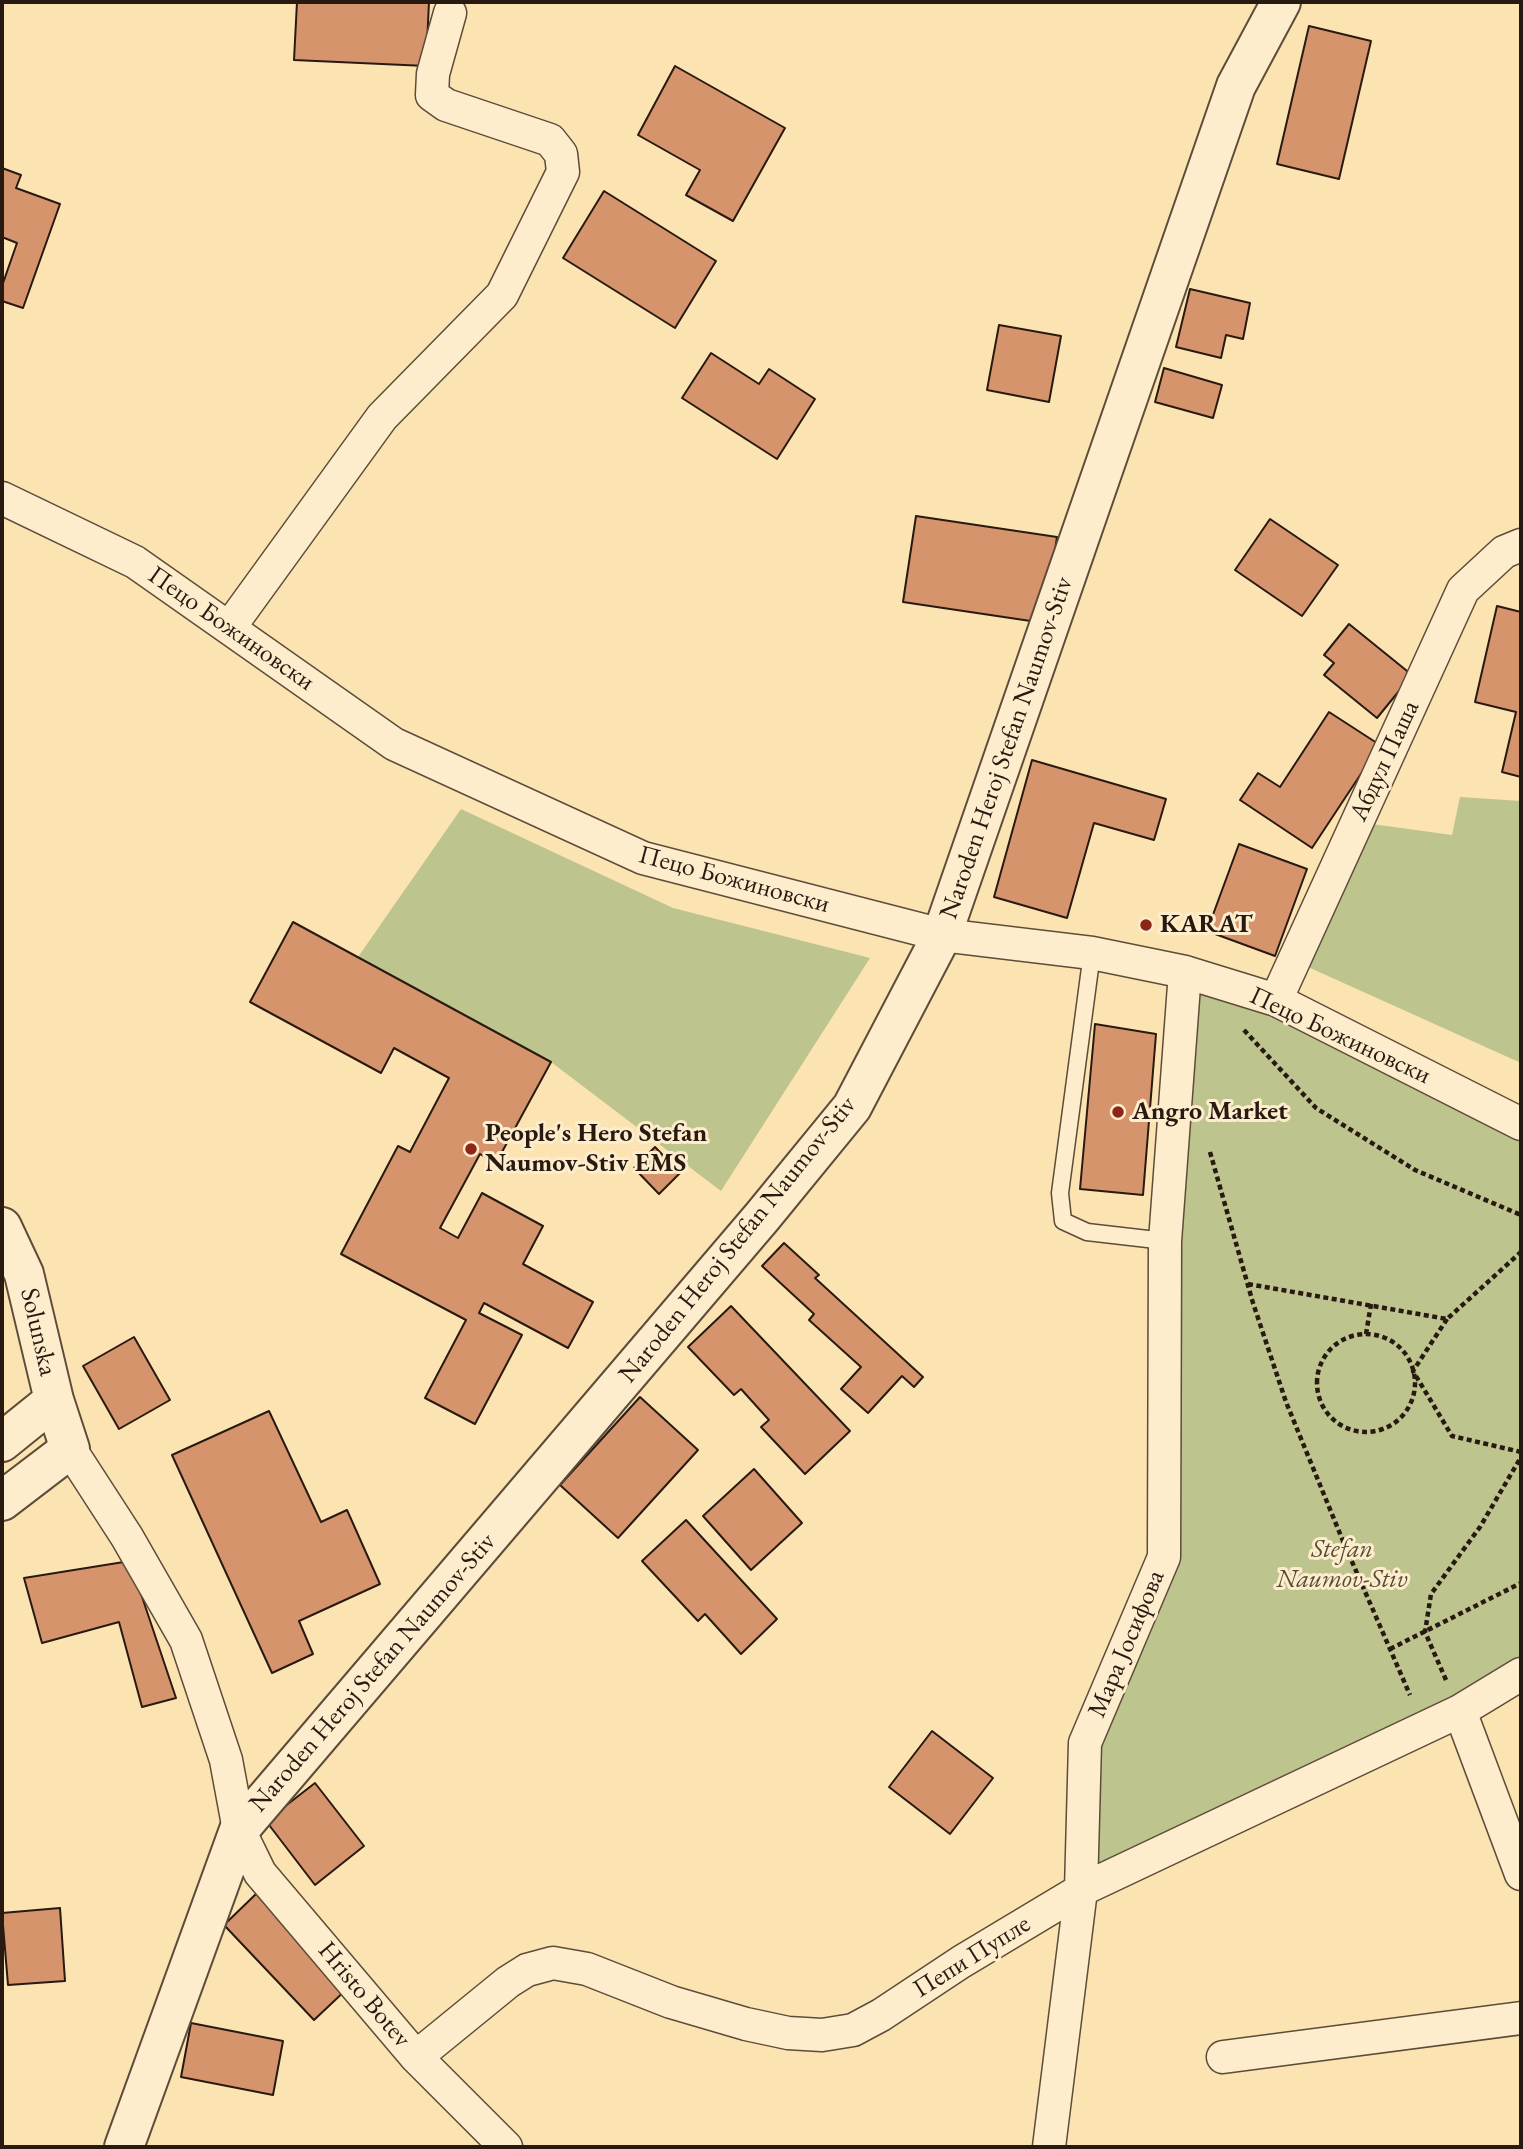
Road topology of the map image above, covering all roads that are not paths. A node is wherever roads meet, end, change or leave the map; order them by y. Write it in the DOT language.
graph roads {
  1 [pos="1281,2"];
  2 [pos="450,13"];
  3 [pos="2,498"];
  4 [pos="1521,545"];
  5 [pos="229,628"];
  6 [pos="942,935"];
  7 [pos="1092,953"];
  8 [pos="1185,972"];
  9 [pos="1276,1000"];
  10 [pos="1521,1124"];
  11 [pos="2,1227"];
  12 [pos="1165,1241"];
  13 [pos="54,1400"];
  14 [pos="2,1442"];
  15 [pos="70,1449"];
  16 [pos="2,1501"];
  17 [pos="1521,1674"];
  18 [pos="1460,1711"];
  19 [pos="239,1830"];
  20 [pos="1521,1874"];
  21 [pos="1080,1890"];
  22 [pos="1521,2018"];
  23 [pos="416,2057"];
  24 [pos="1223,2057"];
  25 [pos="124,2147"];
  26 [pos="506,2147"];
  27 [pos="1049,2147"];
  1 -- 6 [label="street, Naroden Heroj Stefan Naumov-Stiv"];
  2 -- 5 [label="street"];
  3 -- 5 [label="street, Пецо Божиновски"];
  4 -- 9 [label="street, Абдул Паша"];
  5 -- 6 [label="street, Пецо Божиновски"];
  6 -- 7 [label="street, Пецо Божиновски"];
  6 -- 19 [label="street, Naroden Heroj Stefan Naumov-Stiv"];
  7 -- 8 [label="street, Пецо Божиновски"];
  7 -- 12 [label="lane"];
  8 -- 9 [label="street, Пецо Божиновски"];
  8 -- 12 [label="street, Мара Јосифова"];
  9 -- 10 [label="street, Пецо Божиновски"];
  11 -- 13 [label="street, Solunska"];
  12 -- 21 [label="street, Мара Јосифова"];
  13 -- 14 [label="street, Solunska"];
  13 -- 15 [label="street, Solunska"];
  15 -- 16 [label="street"];
  15 -- 19 [label="street, Hristo Botev"];
  17 -- 18 [label="street, Пепи Пупле"];
  18 -- 20 [label="street"];
  18 -- 21 [label="street, Пепи Пупле"];
  19 -- 23 [label="street, Hristo Botev"];
  19 -- 25 [label="street, Naroden Heroj Stefan Naumov-Stiv"];
  21 -- 23 [label="street, Пепи Пупле"];
  21 -- 27 [label="street, Мара Јосифова"];
  22 -- 24 [label="street"];
  23 -- 26 [label="street, Hristo Botev"];
}
